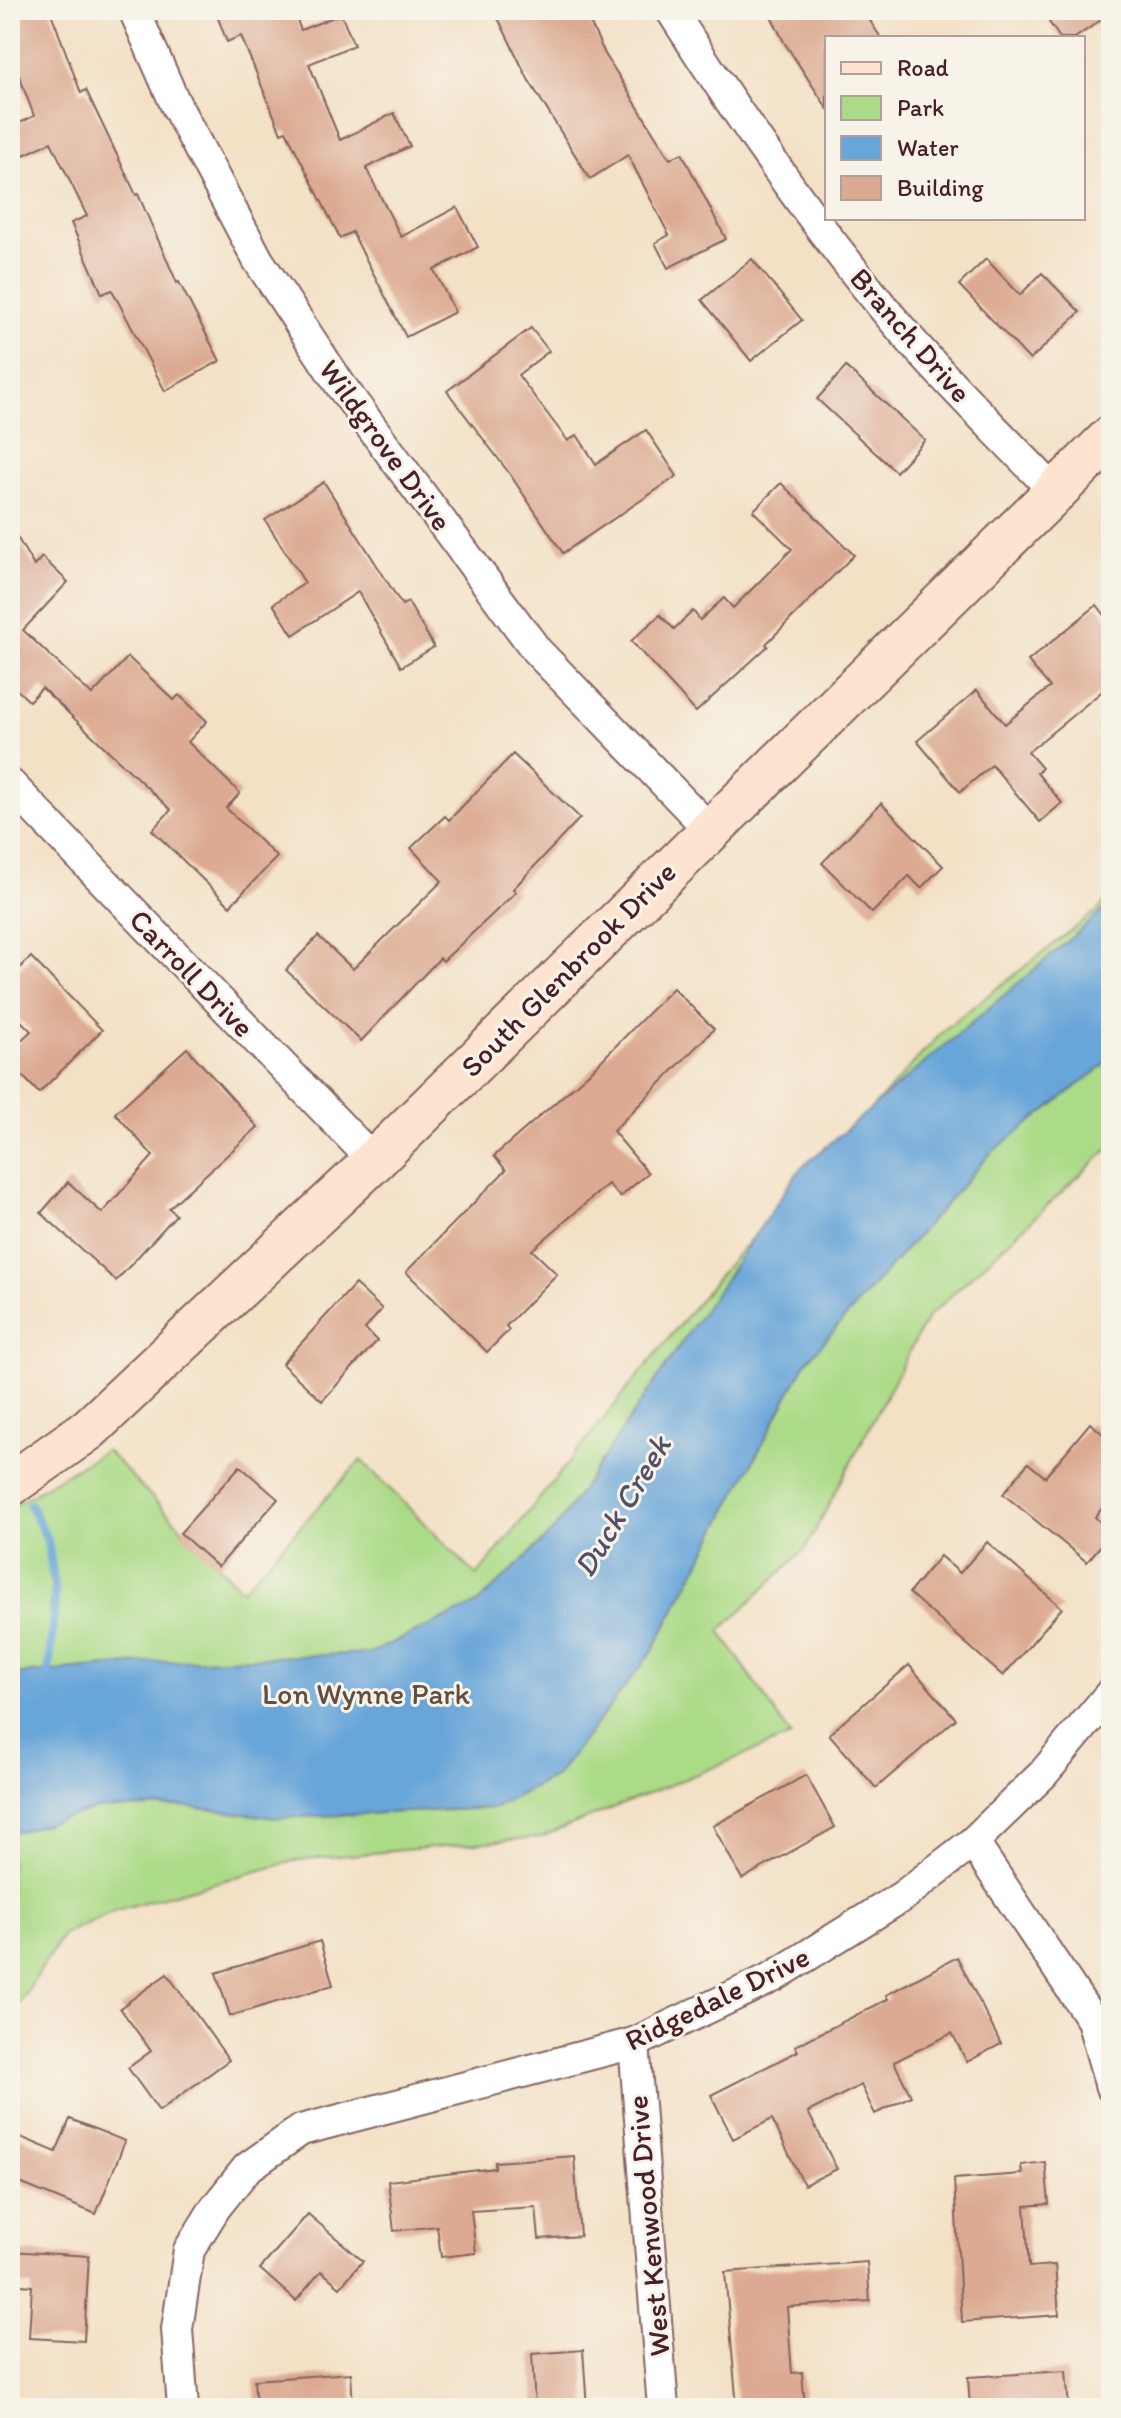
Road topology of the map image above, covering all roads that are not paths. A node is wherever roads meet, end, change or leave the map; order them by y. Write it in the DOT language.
graph roads {
  1 [pos="134,10"];
  2 [pos="671,10"];
  3 [pos="1111,437"];
  4 [pos="1055,492"];
  5 [pos="10,784"];
  6 [pos="710,830"];
  7 [pos="374,1161"];
  8 [pos="10,1485"];
  9 [pos="1111,1693"];
  10 [pos="973,1842"];
  11 [pos="634,2043"];
  12 [pos="1111,2087"];
  13 [pos="183,2408"];
  14 [pos="663,2408"];
  1 -- 6 [label="street, Wildgrove Drive"];
  2 -- 4 [label="street, Branch Drive"];
  3 -- 4 [label="street, South Glenbrook Drive"];
  4 -- 6 [label="street, South Glenbrook Drive"];
  5 -- 7 [label="street, Carroll Drive"];
  6 -- 7 [label="street, South Glenbrook Drive"];
  7 -- 8 [label="street, South Glenbrook Drive"];
  9 -- 10 [label="street, Ridgedale Drive"];
  10 -- 11 [label="street, Ridgedale Drive"];
  10 -- 12 [label="street"];
  11 -- 13 [label="street, Ridgedale Drive"];
  11 -- 14 [label="street, West Kenwood Drive"];
}
